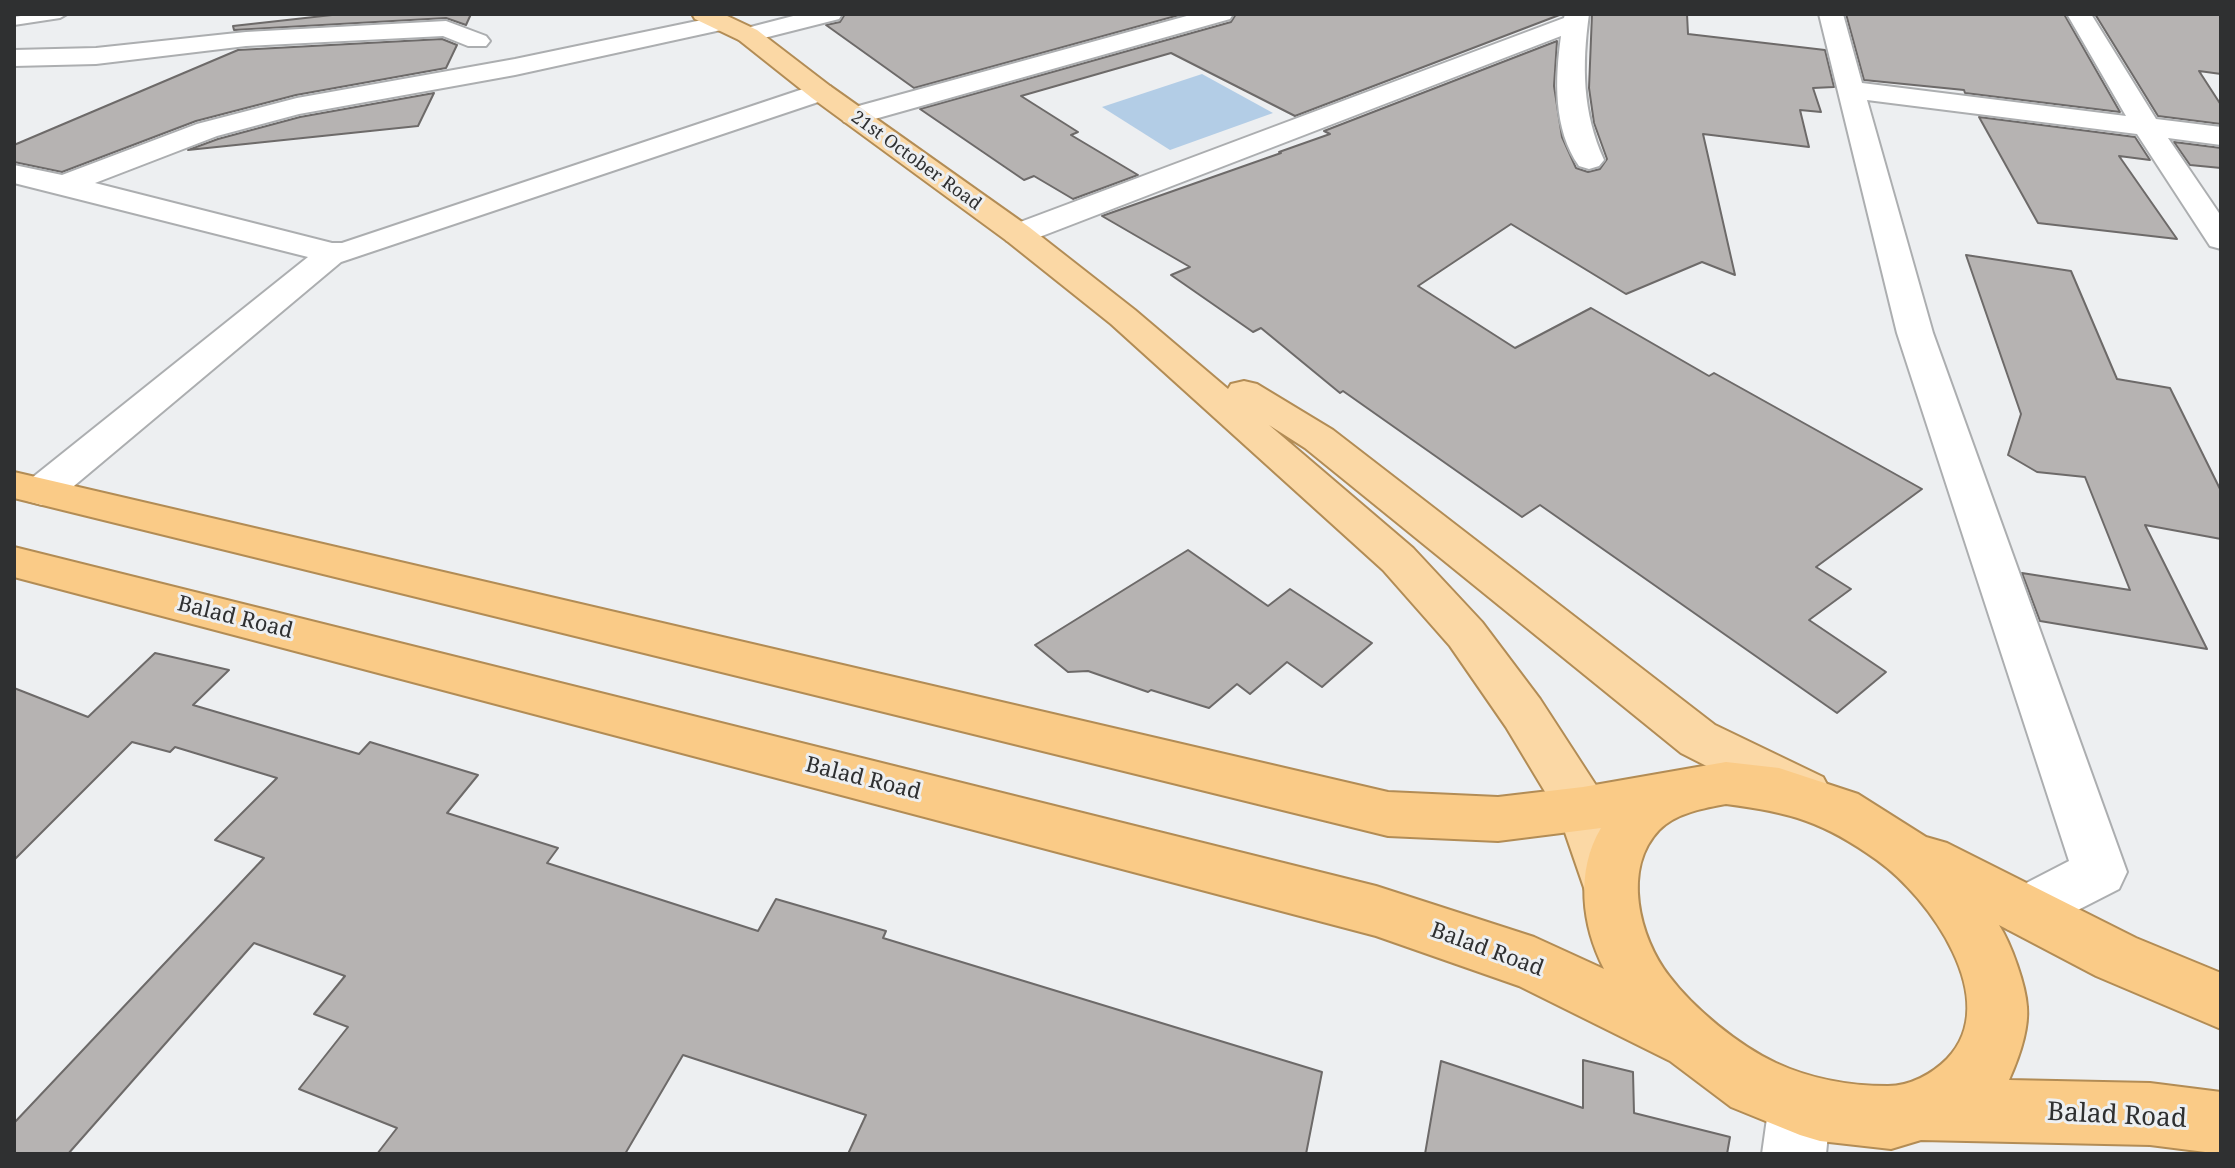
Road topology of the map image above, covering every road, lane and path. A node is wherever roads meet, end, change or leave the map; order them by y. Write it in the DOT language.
graph roads {
  1 [pos="60,14"];
  2 [pos="830,14"];
  3 [pos="1221,14"];
  4 [pos="1831,14"];
  5 [pos="2079,14"];
  6 [pos="1576,18"];
  7 [pos="712,19"];
  8 [pos="14,21"];
  9 [pos="748,35"];
  10 [pos="477,41"];
  11 [pos="14,58"];
  12 [pos="1853,90"];
  13 [pos="821,92"];
  14 [pos="854,116"];
  15 [pos="2146,126"];
  16 [pos="2221,136"];
  17 [pos="1589,160"];
  18 [pos="14,174"];
  19 [pos="64,184"];
  20 [pos="1018,234"];
  21 [pos="2221,239"];
  22 [pos="332,253"];
  23 [pos="1123,317"];
  24 [pos="28,488"];
  25 [pos="14,562"];
  26 [pos="1680,792"];
  27 [pos="1583,809"];
  28 [pos="1840,810"];
  29 [pos="1898,845"];
  30 [pos="1610,891"];
  31 [pos="2027,911"];
  32 [pos="2221,1001"];
  33 [pos="1694,1044"];
  34 [pos="1917,1110"];
  35 [pos="2221,1123"];
  36 [pos="1797,1129"];
  1 -- 8 [label="lane"];
  2 -- 9 [label="street"];
  3 -- 14 [label="street"];
  4 -- 12 [label="street"];
  5 -- 15 [label="street"];
  6 -- 17 [label="street"];
  6 -- 20 [label="street"];
  7 -- 9 [label="main road, 21st October Road"];
  7 -- 19 [label="street"];
  9 -- 13 [label="main road, 21st October Road"];
  10 -- 11 [label="street"];
  12 -- 15 [label="street"];
  12 -- 31 [label="street"];
  13 -- 14 [label="main road, 21st October Road"];
  13 -- 22 [label="street"];
  14 -- 20 [label="main road, 21st October Road"];
  15 -- 16 [label="street"];
  15 -- 21 [label="street"];
  18 -- 19 [label="street"];
  19 -- 22 [label="street"];
  20 -- 23 [label="main road, 21st October Road"];
  22 -- 24 [label="street"];
  23 -- 27 [label="main road"];
  23 -- 28 [label="main road"];
  24 -- 27 [label="highway"];
  25 -- 33 [label="highway, Balad Road"];
  26 -- 27 [label="highway"];
  26 -- 28 [label="highway"];
  26 -- 30 [label="highway"];
  27 -- 30 [label="main road"];
  28 -- 29 [label="highway"];
  29 -- 31 [label="highway"];
  29 -- 34 [label="highway"];
  30 -- 33 [label="highway"];
  31 -- 32 [label="highway"];
  33 -- 36 [label="highway"];
  34 -- 35 [label="highway, Balad Road"];
  34 -- 36 [label="highway"];
}
